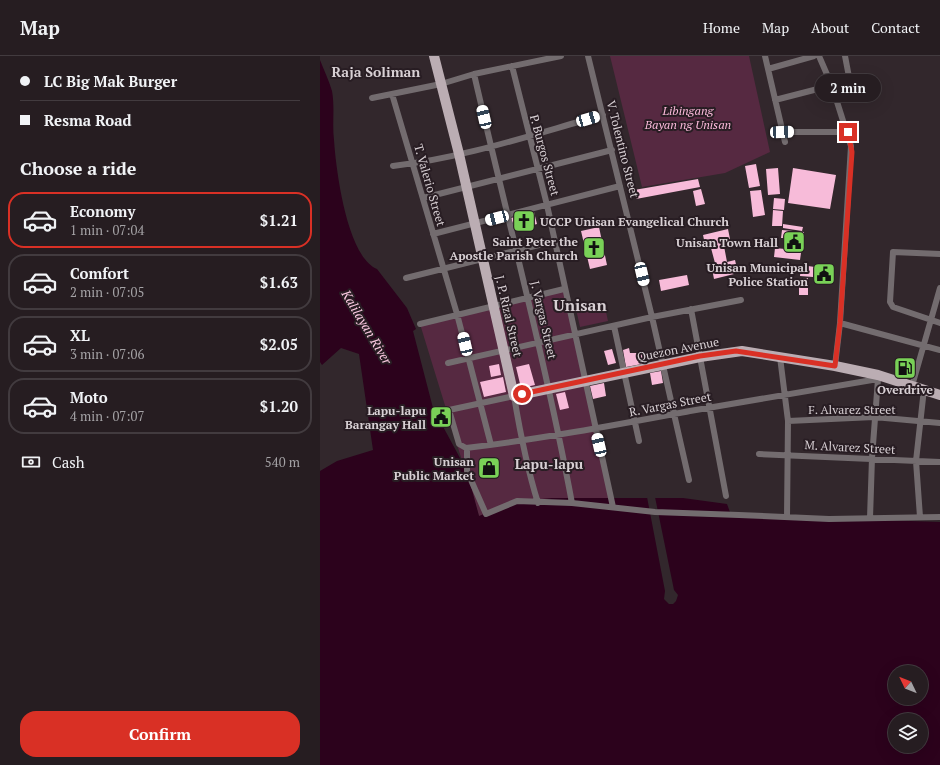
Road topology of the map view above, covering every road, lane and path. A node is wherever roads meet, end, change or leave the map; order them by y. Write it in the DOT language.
graph roads {
  1 [pos="434,56"];
  2 [pos="561,56"];
  3 [pos="588,56"];
  4 [pos="765,56"];
  5 [pos="814,56"];
  6 [pos="819,56"];
  7 [pos="845,56"];
  8 [pos="512,66"];
  9 [pos="768,69"];
  10 [pos="474,74"];
  11 [pos="441,84"];
  12 [pos="832,86"];
  13 [pos="392,94"];
  14 [pos="372,98"];
  15 [pos="775,100"];
  16 [pos="603,115"];
  17 [pos="782,132"];
  18 [pos="848,132"];
  19 [pos="528,136"];
  20 [pos="785,142"];
  21 [pos="491,145"];
  22 [pos="612,150"];
  23 [pos="459,154"];
  24 [pos="413,164"];
  25 [pos="392,166"];
  26 [pos="538,169"];
  27 [pos="499,179"];
  28 [pos="620,186"];
  29 [pos="466,187"];
  30 [pos="423,198"];
  31 [pos="547,204"];
  32 [pos="508,215"];
  33 [pos="474,225"];
  34 [pos="433,234"];
  35 [pos="555,241"];
  36 [pos="517,252"];
  37 [pos="940,254"];
  38 [pos="483,259"];
  39 [pos="444,268"];
  40 [pos="406,278"];
  41 [pos="940,288"];
  42 [pos="564,289"];
  43 [pos="528,298"];
  44 [pos="741,300"];
  45 [pos="493,306"];
  46 [pos="691,309"];
  47 [pos="458,314"];
  48 [pos="652,317"];
  49 [pos="932,320"];
  50 [pos="940,322"];
  51 [pos="840,323"];
  52 [pos="420,324"];
  53 [pos="614,326"];
  54 [pos="576,335"];
  55 [pos="539,343"];
  56 [pos="925,345"];
  57 [pos="504,349"];
  58 [pos="940,350"];
  59 [pos="700,356"];
  60 [pos="780,357"];
  61 [pos="468,358"];
  62 [pos="448,363"];
  63 [pos="663,365"];
  64 [pos="835,366"];
  65 [pos="623,373"];
  66 [pos="878,377"];
  67 [pos="585,381"];
  68 [pos="912,386"];
  69 [pos="548,388"];
  70 [pos="924,390"];
  71 [pos="785,395"];
  72 [pos="940,395"];
  73 [pos="514,396"];
  74 [pos="480,404"];
  75 [pos="710,408"];
  76 [pos="673,414"];
  77 [pos="874,417"];
  78 [pos="788,421"];
  79 [pos="920,421"];
  80 [pos="634,422"];
  81 [pos="940,423"];
  82 [pos="596,429"];
  83 [pos="559,435"];
  84 [pos="522,440"];
  85 [pos="639,441"];
  86 [pos="491,445"];
  87 [pos="465,448"];
  88 [pos="759,454"];
  89 [pos="788,455"];
  90 [pos="872,458"];
  91 [pos="916,461"];
  92 [pos="940,462"];
  93 [pos="689,480"];
  94 [pos="726,496"];
  95 [pos="538,503"];
  96 [pos="572,503"];
  97 [pos="613,507"];
  98 [pos="940,516"];
  99 [pos="787,517"];
  100 [pos="920,517"];
  101 [pos="870,518"];
  1 -- 11 [label="main road, J. P. Rizal Street"];
  2 -- 8 [label="street"];
  3 -- 16 [label="street, V. Tolentino Street"];
  4 -- 9 [label="street"];
  5 -- 9 [label="street"];
  6 -- 12 [label="street"];
  7 -- 12 [label="street"];
  8 -- 10 [label="street"];
  8 -- 19 [label="street, P. Burgos Street"];
  9 -- 15 [label="street"];
  10 -- 11 [label="street"];
  10 -- 21 [label="street, J. Vargas Street"];
  11 -- 13 [label="street"];
  11 -- 23 [label="main road, J. P. Rizal Street"];
  12 -- 15 [label="street"];
  12 -- 18 [label="street"];
  13 -- 14 [label="street"];
  13 -- 24 [label="street, T. Valerio Street"];
  15 -- 17 [label="street"];
  16 -- 19 [label="street"];
  16 -- 22 [label="street, V. Tolentino Street"];
  17 -- 18 [label="street"];
  17 -- 20 [label="street"];
  18 -- 51 [label="street"];
  19 -- 21 [label="street"];
  19 -- 26 [label="street, P. Burgos Street"];
  21 -- 23 [label="street"];
  21 -- 27 [label="street, J. Vargas Street"];
  22 -- 26 [label="street"];
  22 -- 28 [label="street, V. Tolentino Street"];
  23 -- 24 [label="street"];
  23 -- 29 [label="main road, J. P. Rizal Street"];
  24 -- 25 [label="street"];
  24 -- 30 [label="street, T. Valerio Street"];
  26 -- 27 [label="street"];
  26 -- 31 [label="street, P. Burgos Street"];
  27 -- 29 [label="street"];
  27 -- 32 [label="street, J. Vargas Street"];
  28 -- 31 [label="street"];
  28 -- 48 [label="street, V. Tolentino Street"];
  29 -- 30 [label="street"];
  29 -- 33 [label="main road, J. P. Rizal Street"];
  30 -- 34 [label="street, T. Valerio Street"];
  31 -- 32 [label="street"];
  31 -- 35 [label="street, P. Burgos Street"];
  32 -- 33 [label="street"];
  32 -- 36 [label="street, J. Vargas Street"];
  33 -- 34 [label="street"];
  33 -- 38 [label="main road, J. P. Rizal Street"];
  34 -- 39 [label="street, T. Valerio Street"];
  35 -- 36 [label="street"];
  35 -- 42 [label="street, P. Burgos Street"];
  36 -- 38 [label="street"];
  36 -- 43 [label="street, J. Vargas Street"];
  37 -- 49 [label="street"];
  38 -- 39 [label="street"];
  38 -- 45 [label="main road, J. P. Rizal Street"];
  39 -- 40 [label="street"];
  39 -- 47 [label="street, T. Valerio Street"];
  41 -- 49 [label="street"];
  42 -- 43 [label="street"];
  42 -- 54 [label="street, P. Burgos Street"];
  43 -- 45 [label="street"];
  43 -- 55 [label="street, J. Vargas Street"];
  44 -- 46 [label="street"];
  45 -- 47 [label="street"];
  45 -- 57 [label="main road, J. P. Rizal Street"];
  46 -- 48 [label="street"];
  46 -- 59 [label="street"];
  47 -- 52 [label="street"];
  47 -- 61 [label="street, T. Valerio Street"];
  48 -- 53 [label="street"];
  48 -- 63 [label="street, V. Tolentino Street"];
  49 -- 50 [label="street"];
  49 -- 56 [label="street"];
  51 -- 56 [label="street"];
  51 -- 64 [label="street"];
  53 -- 54 [label="street"];
  53 -- 65 [label="street"];
  54 -- 55 [label="street"];
  54 -- 67 [label="street, P. Burgos Street"];
  55 -- 57 [label="street"];
  55 -- 69 [label="street, J. Vargas Street"];
  56 -- 58 [label="street"];
  56 -- 68 [label="street"];
  57 -- 61 [label="street"];
  57 -- 73 [label="main road, J. P. Rizal Street"];
  59 -- 60 [label="main road, Quezon Avenue"];
  59 -- 63 [label="main road, Quezon Avenue"];
  59 -- 75 [label="street"];
  60 -- 64 [label="main road, Quezon Avenue"];
  60 -- 71 [label="street"];
  61 -- 62 [label="street"];
  61 -- 74 [label="street, T. Valerio Street"];
  63 -- 65 [label="main road, Quezon Avenue"];
  63 -- 76 [label="street, V. Tolentino Street"];
  64 -- 66 [label="main road, Quezon Avenue"];
  65 -- 67 [label="main road, Quezon Avenue"];
  65 -- 80 [label="street"];
  66 -- 68 [label="main road, Quezon Avenue"];
  66 -- 71 [label="street, R. Vargas Street"];
  66 -- 77 [label="street"];
  67 -- 69 [label="main road, Quezon Avenue"];
  67 -- 82 [label="street, P. Burgos Street"];
  68 -- 70 [label="main road, Quezon Avenue"];
  69 -- 73 [label="main road, Quezon Avenue"];
  69 -- 83 [label="street, J. Vargas Street"];
  70 -- 72 [label="main road, Quezon Avenue"];
  70 -- 79 [label="street"];
  71 -- 75 [label="street, R. Vargas Street"];
  71 -- 78 [label="street"];
  73 -- 74 [label="street"];
  73 -- 84 [label="street"];
  74 -- 86 [label="street, T. Valerio Street"];
  74 -- 87 [label="street"];
  75 -- 76 [label="street, R. Vargas Street"];
  75 -- 94 [label="street"];
  76 -- 80 [label="street, R. Vargas Street"];
  76 -- 93 [label="street, V. Tolentino Street"];
  77 -- 78 [label="street, F. Alvarez Street"];
  77 -- 79 [label="street, F. Alvarez Street"];
  77 -- 90 [label="street"];
  78 -- 89 [label="street"];
  79 -- 81 [label="street, F. Alvarez Street"];
  79 -- 91 [label="street"];
  80 -- 82 [label="street, R. Vargas Street"];
  80 -- 85 [label="street"];
  82 -- 83 [label="street, R. Vargas Street"];
  82 -- 97 [label="street, P. Burgos Street"];
  83 -- 84 [label="street, R. Vargas Street"];
  83 -- 96 [label="street, J. Vargas Street"];
  84 -- 86 [label="street, R. Vargas Street"];
  84 -- 95 [label="street"];
  86 -- 87 [label="street, R. Vargas Street"];
  87 -- 95 [label="street"];
  88 -- 89 [label="street, M. Alvarez Street"];
  89 -- 90 [label="street, M. Alvarez Street"];
  89 -- 99 [label="street"];
  90 -- 91 [label="street, M. Alvarez Street"];
  90 -- 101 [label="street"];
  91 -- 92 [label="street, M. Alvarez Street"];
  91 -- 100 [label="street"];
  95 -- 96 [label="street"];
  96 -- 97 [label="street"];
  97 -- 99 [label="street"];
  98 -- 100 [label="street"];
  99 -- 101 [label="street"];
  100 -- 101 [label="street"];
}
